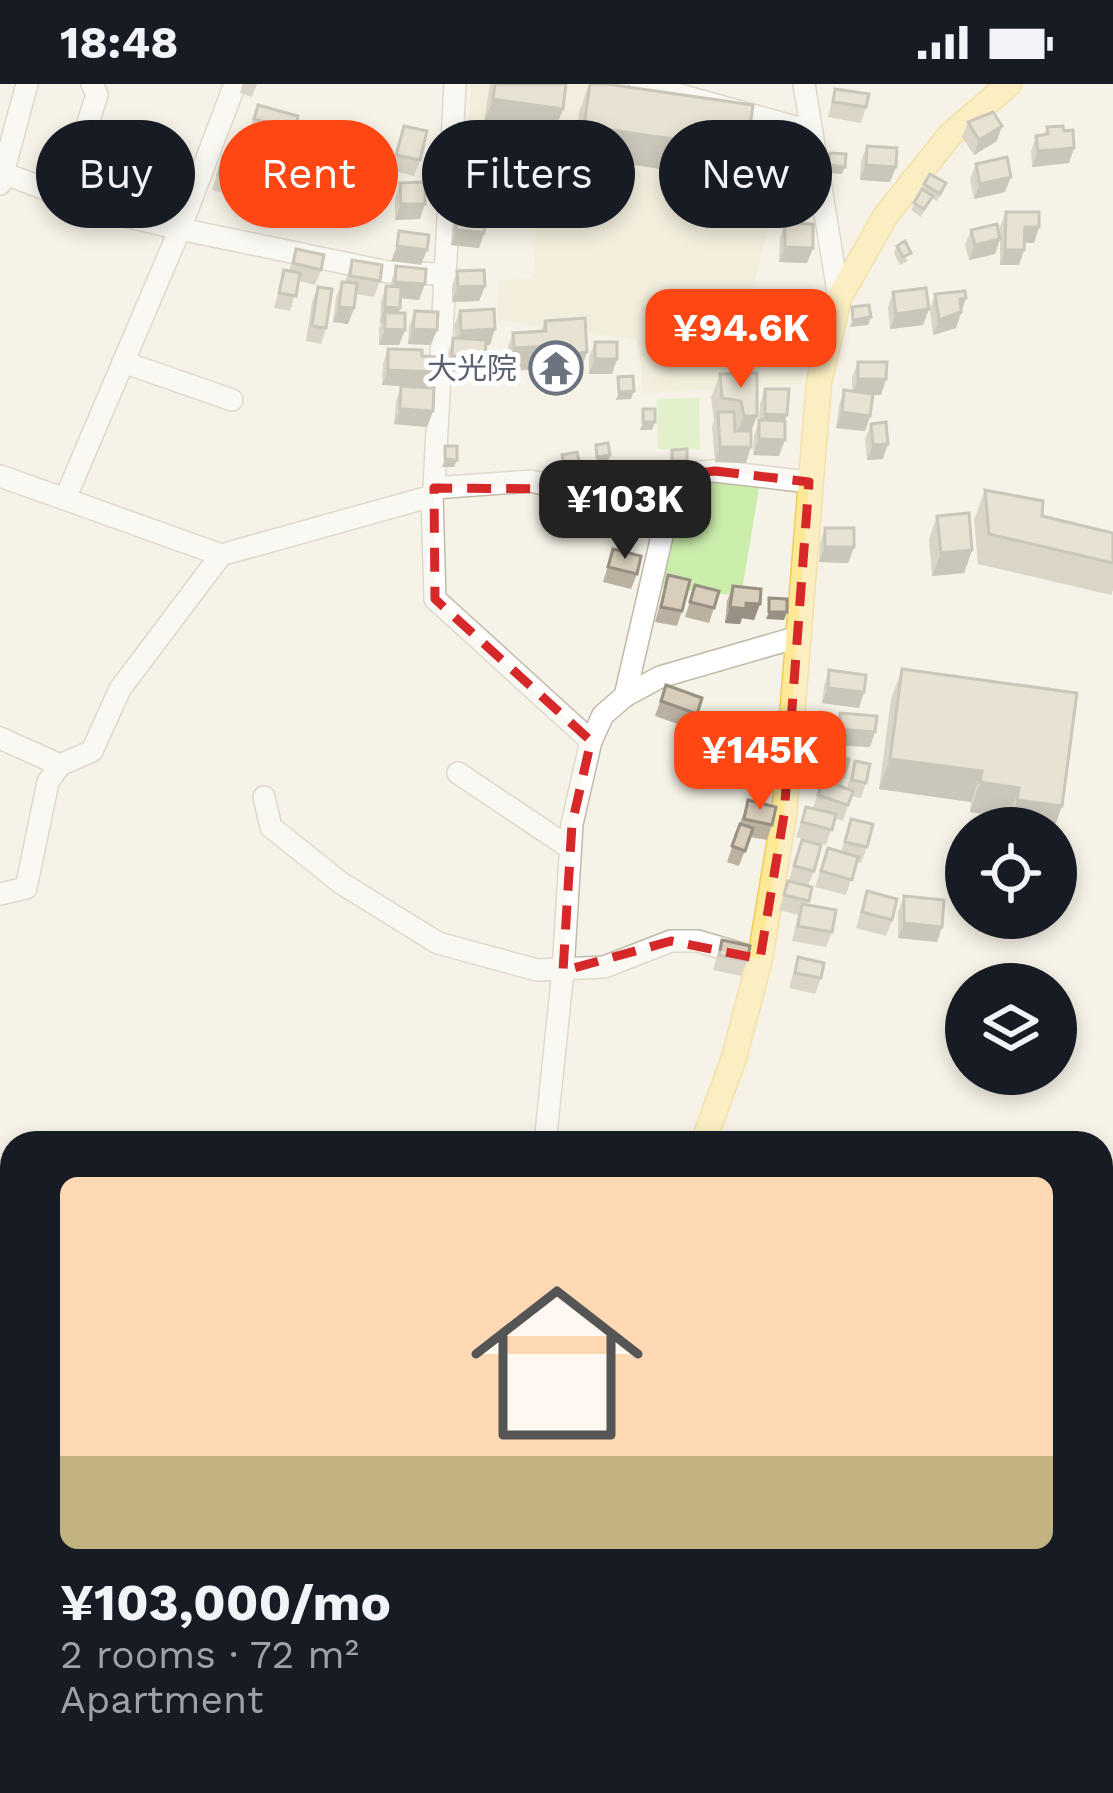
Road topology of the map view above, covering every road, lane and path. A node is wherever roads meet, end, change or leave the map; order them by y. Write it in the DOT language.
graph roads {
  1 [pos="27,84"];
  2 [pos="92,84"];
  3 [pos="235,84"];
  4 [pos="454,84"];
  5 [pos="640,84"];
  6 [pos="804,84"];
  7 [pos="1009,84"];
  8 [pos="89,120"];
  9 [pos="770,120"];
  10 [pos="809,120"];
  11 [pos="1,178"];
  12 [pos="36,188"];
  13 [pos="176,228"];
  14 [pos="827,228"];
  15 [pos="180,229"];
  16 [pos="442,274"];
  17 [pos="839,298"];
  18 [pos="123,362"];
  19 [pos="232,400"];
  20 [pos="669,474"];
  21 [pos="0,476"];
  22 [pos="809,482"];
  23 [pos="433,492"];
  24 [pos="65,499"];
  25 [pos="221,555"];
  26 [pos="798,637"];
  27 [pos="626,695"];
  28 [pos="0,738"];
  29 [pos="591,741"];
  30 [pos="60,765"];
  31 [pos="458,773"];
  32 [pos="264,797"];
  33 [pos="570,848"];
  34 [pos="0,895"];
  35 [pos="760,959"];
  36 [pos="563,971"];
  37 [pos="546,1131"];
  38 [pos="707,1131"];
  1 -- 11 [label="street"];
  2 -- 8 [label="street"];
  3 -- 15 [label="street"];
  4 -- 16 [label="street"];
  5 -- 9 [label="street"];
  6 -- 10 [label="street"];
  7 -- 17 [label="main road"];
  11 -- 12 [label="street"];
  13 -- 15 [label="street"];
  14 -- 17 [label="street"];
  15 -- 16 [label="street"];
  15 -- 18 [label="street"];
  16 -- 23 [label="street"];
  17 -- 22 [label="main road"];
  18 -- 19 [label="street"];
  18 -- 24 [label="street"];
  20 -- 22 [label="street"];
  20 -- 23 [label="street"];
  20 -- 27 [label="street"];
  21 -- 24 [label="street"];
  22 -- 26 [label="main road"];
  23 -- 25 [label="street"];
  23 -- 29 [label="street"];
  24 -- 25 [label="street"];
  25 -- 30 [label="street"];
  26 -- 27 [label="street"];
  26 -- 35 [label="main road"];
  27 -- 29 [label="street"];
  28 -- 30 [label="street"];
  29 -- 33 [label="street"];
  30 -- 34 [label="street"];
  31 -- 33 [label="street"];
  32 -- 36 [label="street"];
  33 -- 36 [label="street"];
  35 -- 36 [label="street"];
  35 -- 38 [label="main road"];
  36 -- 37 [label="street"];
}
